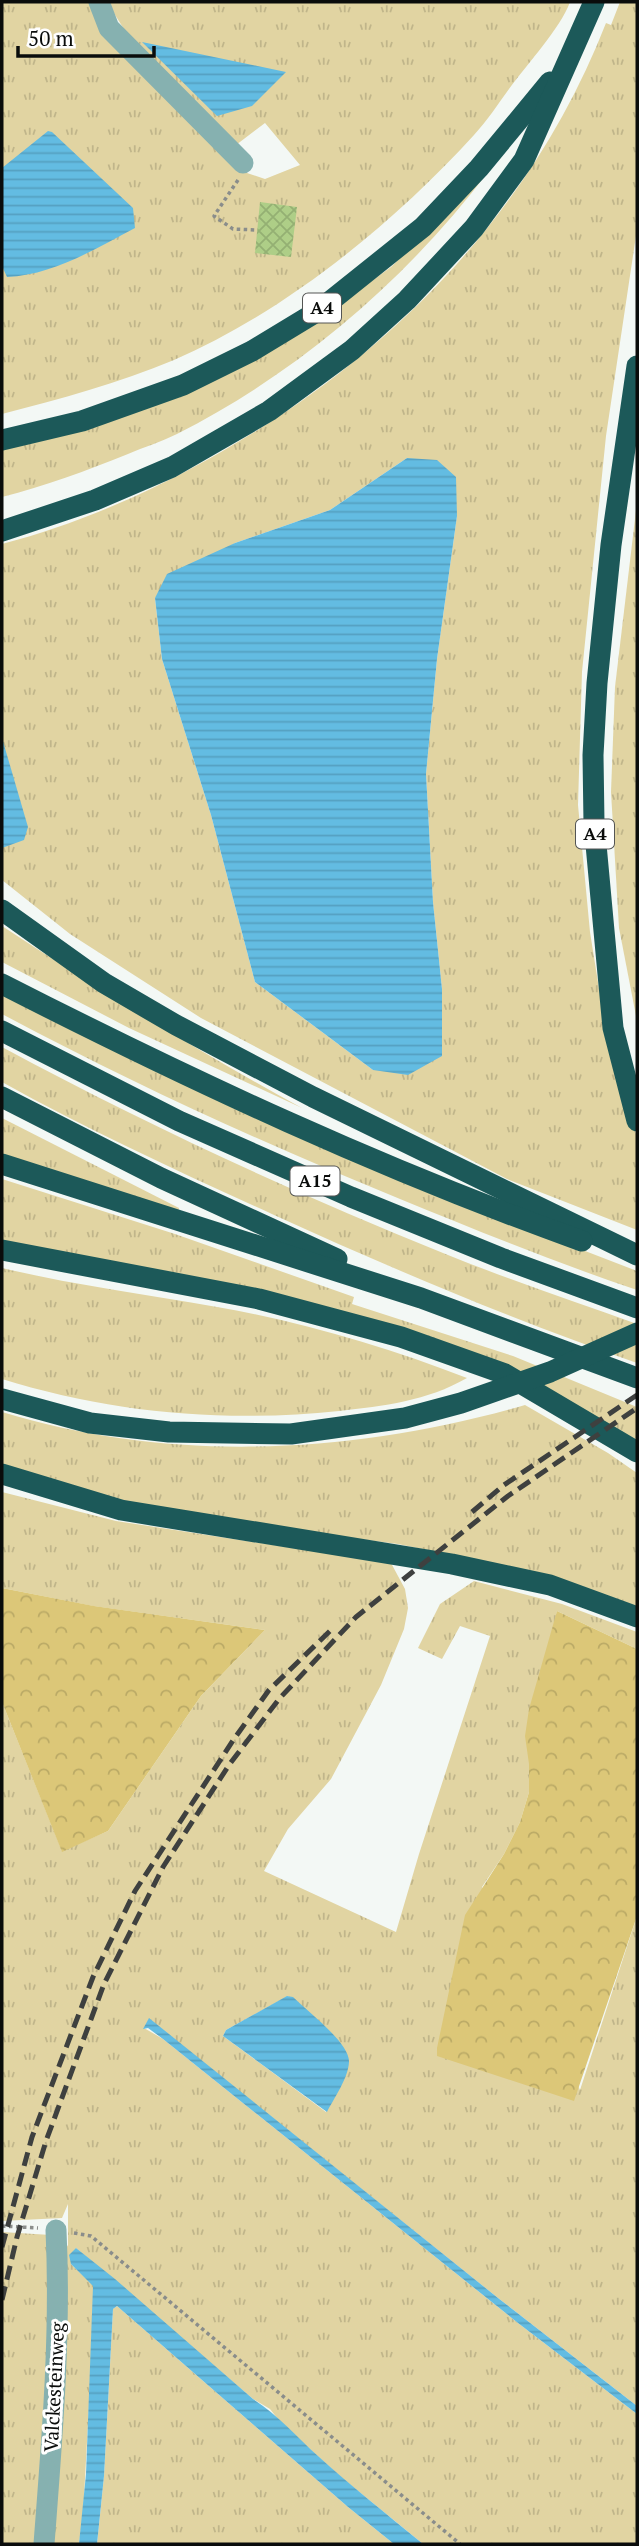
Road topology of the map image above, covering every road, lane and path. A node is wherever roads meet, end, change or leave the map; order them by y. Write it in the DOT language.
graph roads {
  1 [pos="99,2"];
  2 [pos="592,6"];
  3 [pos="567,61"];
  4 [pos="243,163"];
  5 [pos="257,230"];
  6 [pos="637,366"];
  7 [pos="2,440"];
  8 [pos="2,531"];
  9 [pos="5,912"];
  10 [pos="2,984"];
  11 [pos="2,1031"];
  12 [pos="2,1097"];
  13 [pos="637,1121"];
  14 [pos="2,1164"];
  15 [pos="2,1250"];
  16 [pos="637,1257"];
  17 [pos="421,1298"];
  18 [pos="637,1308"];
  19 [pos="637,1332"];
  20 [pos="637,1378"];
  21 [pos="2,1399"];
  22 [pos="637,1452"];
  23 [pos="2,1474"];
  24 [pos="637,1617"];
  25 [pos="2,2226"];
  26 [pos="56,2230"];
  27 [pos="44,2544"];
  28 [pos="460,2544"];
  1 -- 4 [label="street"];
  2 -- 3 [label="highway, A4"];
  3 -- 7 [label="highway, A4"];
  3 -- 8 [label="highway, A4"];
  4 -- 5 [label="path"];
  6 -- 13 [label="highway, A4"];
  9 -- 16 [label="highway, A15"];
  10 -- 16 [label="highway, A15"];
  11 -- 18 [label="highway, A15"];
  12 -- 17 [label="highway"];
  14 -- 17 [label="highway"];
  15 -- 22 [label="highway"];
  17 -- 20 [label="highway"];
  19 -- 21 [label="highway"];
  23 -- 24 [label="highway"];
  25 -- 26 [label="path"];
  26 -- 27 [label="street, Valckesteinweg"];
  26 -- 28 [label="path"];
}
